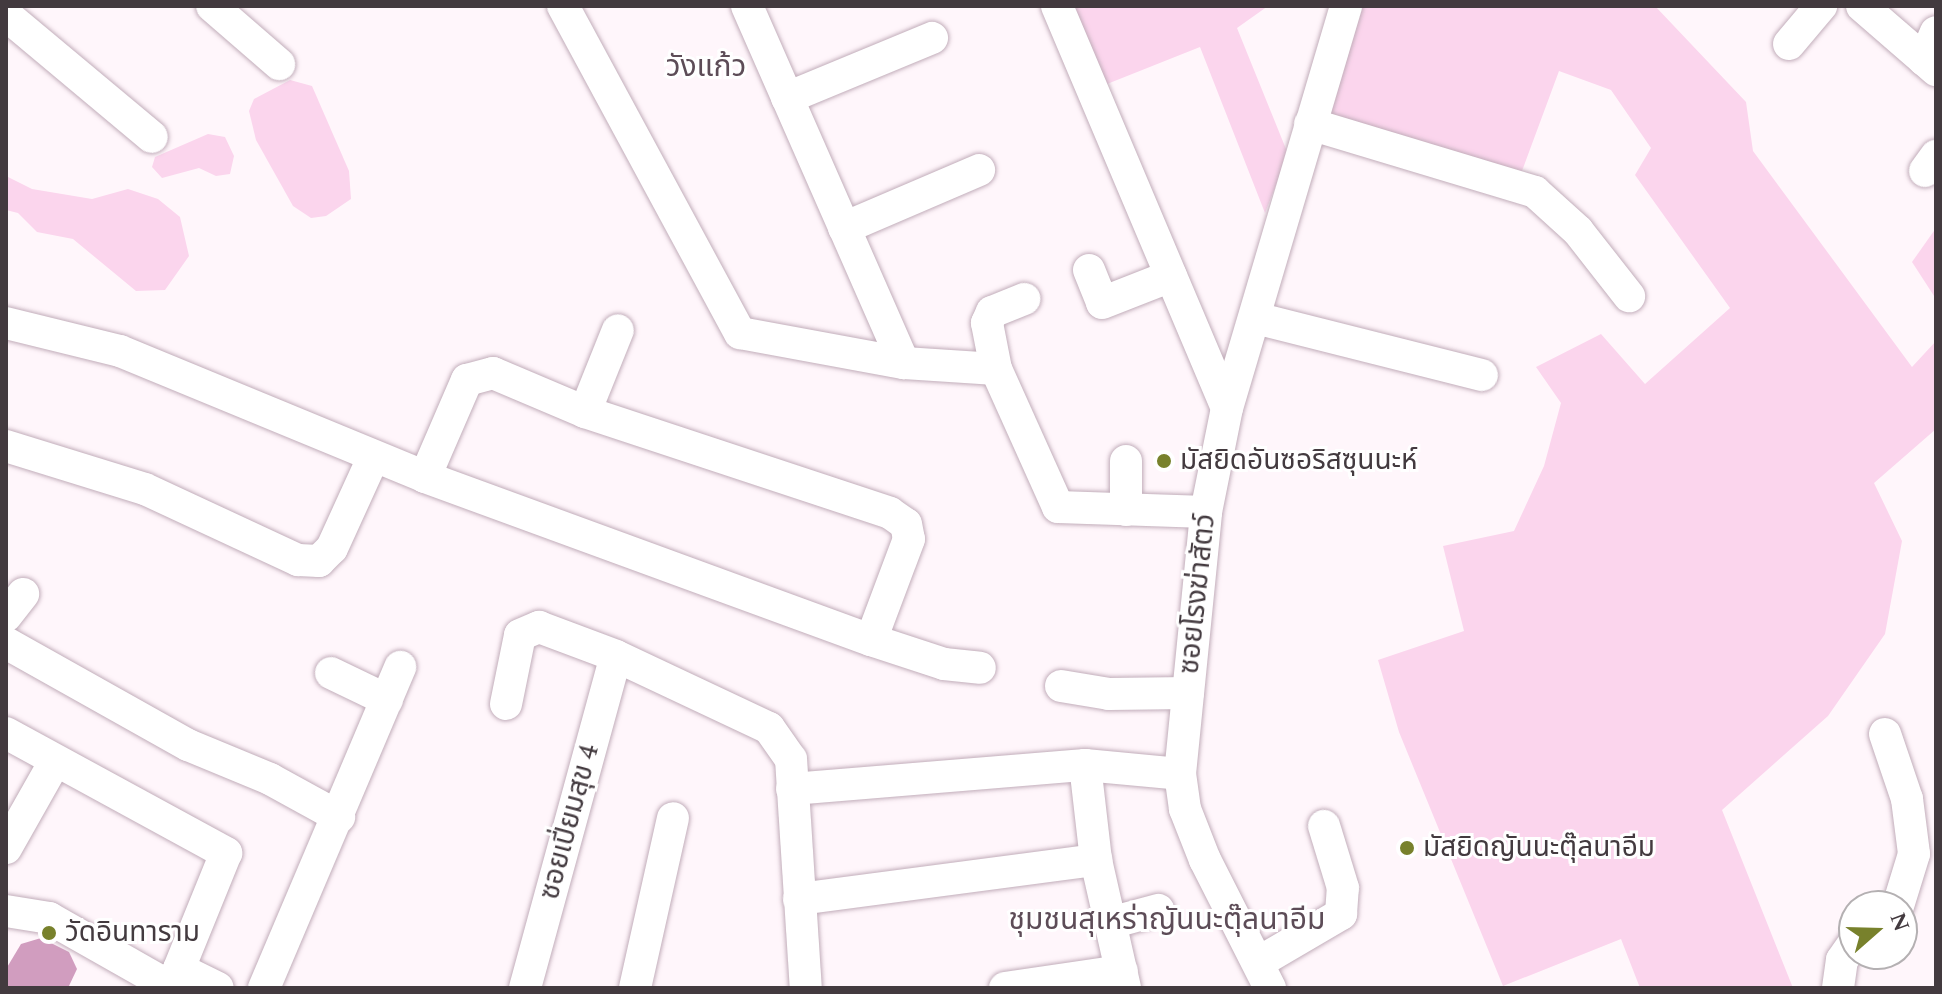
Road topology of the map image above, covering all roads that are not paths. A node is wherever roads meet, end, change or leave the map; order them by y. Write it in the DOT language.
graph roads {
  1 [pos="212,6"];
  2 [pos="563,6"];
  3 [pos="747,6"];
  4 [pos="1057,6"];
  5 [pos="1346,6"];
  6 [pos="1821,6"];
  7 [pos="1862,6"];
  8 [pos="6,15"];
  9 [pos="932,38"];
  10 [pos="1789,44"];
  11 [pos="1932,54"];
  12 [pos="279,64"];
  13 [pos="787,98"];
  14 [pos="1310,124"];
  15 [pos="152,137"];
  16 [pos="979,170"];
  17 [pos="844,228"];
  18 [pos="1089,270"];
  19 [pos="1171,276"];
  20 [pos="1629,296"];
  21 [pos="1024,299"];
  22 [pos="1255,318"];
  23 [pos="6,323"];
  24 [pos="618,330"];
  25 [pos="904,363"];
  26 [pos="996,369"];
  27 [pos="1482,375"];
  28 [pos="1227,408"];
  29 [pos="585,412"];
  30 [pos="6,446"];
  31 [pos="373,458"];
  32 [pos="1126,461"];
  33 [pos="425,477"];
  34 [pos="1126,510"];
  35 [pos="1206,512"];
  36 [pos="871,640"];
  37 [pos="6,643"];
  38 [pos="616,656"];
  39 [pos="400,667"];
  40 [pos="980,668"];
  41 [pos="331,673"];
  42 [pos="1061,686"];
  43 [pos="1188,693"];
  44 [pos="387,700"];
  45 [pos="506,704"];
  46 [pos="6,733"];
  47 [pos="1885,734"];
  48 [pos="54,763"];
  49 [pos="1085,765"];
  50 [pos="1180,774"];
  51 [pos="792,789"];
  52 [pos="339,817"];
  53 [pos="673,818"];
  54 [pos="1324,826"];
  55 [pos="6,848"];
  56 [pos="1096,860"];
  57 [pos="1903,890"];
  58 [pos="799,899"];
  59 [pos="1158,910"];
  60 [pos="6,911"];
  61 [pos="1110,923"];
  62 [pos="179,969"];
  63 [pos="1265,975"];
  64 [pos="1123,980"];
  65 [pos="218,988"];
  66 [pos="264,988"];
  67 [pos="525,988"];
  68 [pos="635,988"];
  69 [pos="806,988"];
  70 [pos="1005,988"];
  1 -- 12 [label="street"];
  2 -- 25 [label="street"];
  3 -- 13 [label="street"];
  4 -- 19 [label="street"];
  5 -- 14 [label="street, ซอยโรงฆ่าสัตว์"];
  6 -- 10 [label="street"];
  7 -- 11 [label="street"];
  8 -- 15 [label="street"];
  9 -- 13 [label="street"];
  13 -- 17 [label="street"];
  14 -- 20 [label="street"];
  14 -- 22 [label="street, ซอยโรงฆ่าสัตว์"];
  16 -- 17 [label="street"];
  17 -- 25 [label="street"];
  18 -- 19 [label="street"];
  19 -- 28 [label="street"];
  21 -- 26 [label="street"];
  22 -- 27 [label="street"];
  22 -- 28 [label="street, ซอยโรงฆ่าสัตว์"];
  23 -- 31 [label="street"];
  24 -- 29 [label="street"];
  25 -- 26 [label="street"];
  26 -- 34 [label="street"];
  28 -- 35 [label="street, ซอยโรงฆ่าสัตว์"];
  29 -- 33 [label="street"];
  29 -- 36 [label="street"];
  30 -- 31 [label="street"];
  31 -- 33 [label="street"];
  32 -- 34 [label="street"];
  33 -- 36 [label="street"];
  34 -- 35 [label="street"];
  35 -- 43 [label="street, ซอยโรงฆ่าสัตว์"];
  36 -- 40 [label="street"];
  37 -- 52 [label="street"];
  38 -- 45 [label="street"];
  38 -- 51 [label="street"];
  38 -- 67 [label="street, ซอยเปี่ยมสุข 4"];
  39 -- 44 [label="street"];
  41 -- 44 [label="street"];
  42 -- 43 [label="street"];
  43 -- 50 [label="street, ซอยโรงฆ่าสัตว์"];
  44 -- 52 [label="street"];
  46 -- 48 [label="street"];
  47 -- 57 [label="street"];
  48 -- 55 [label="street"];
  48 -- 62 [label="street"];
  49 -- 50 [label="street"];
  49 -- 51 [label="street"];
  49 -- 56 [label="street"];
  50 -- 63 [label="street, ซอยโรงฆ่าสัตว์"];
  51 -- 58 [label="street"];
  52 -- 66 [label="street"];
  53 -- 68 [label="street"];
  54 -- 63 [label="street"];
  56 -- 58 [label="street"];
  56 -- 61 [label="street"];
  58 -- 69 [label="street"];
  59 -- 61 [label="street"];
  60 -- 62 [label="street"];
  61 -- 64 [label="street"];
  62 -- 65 [label="street"];
  64 -- 70 [label="street"];
}
